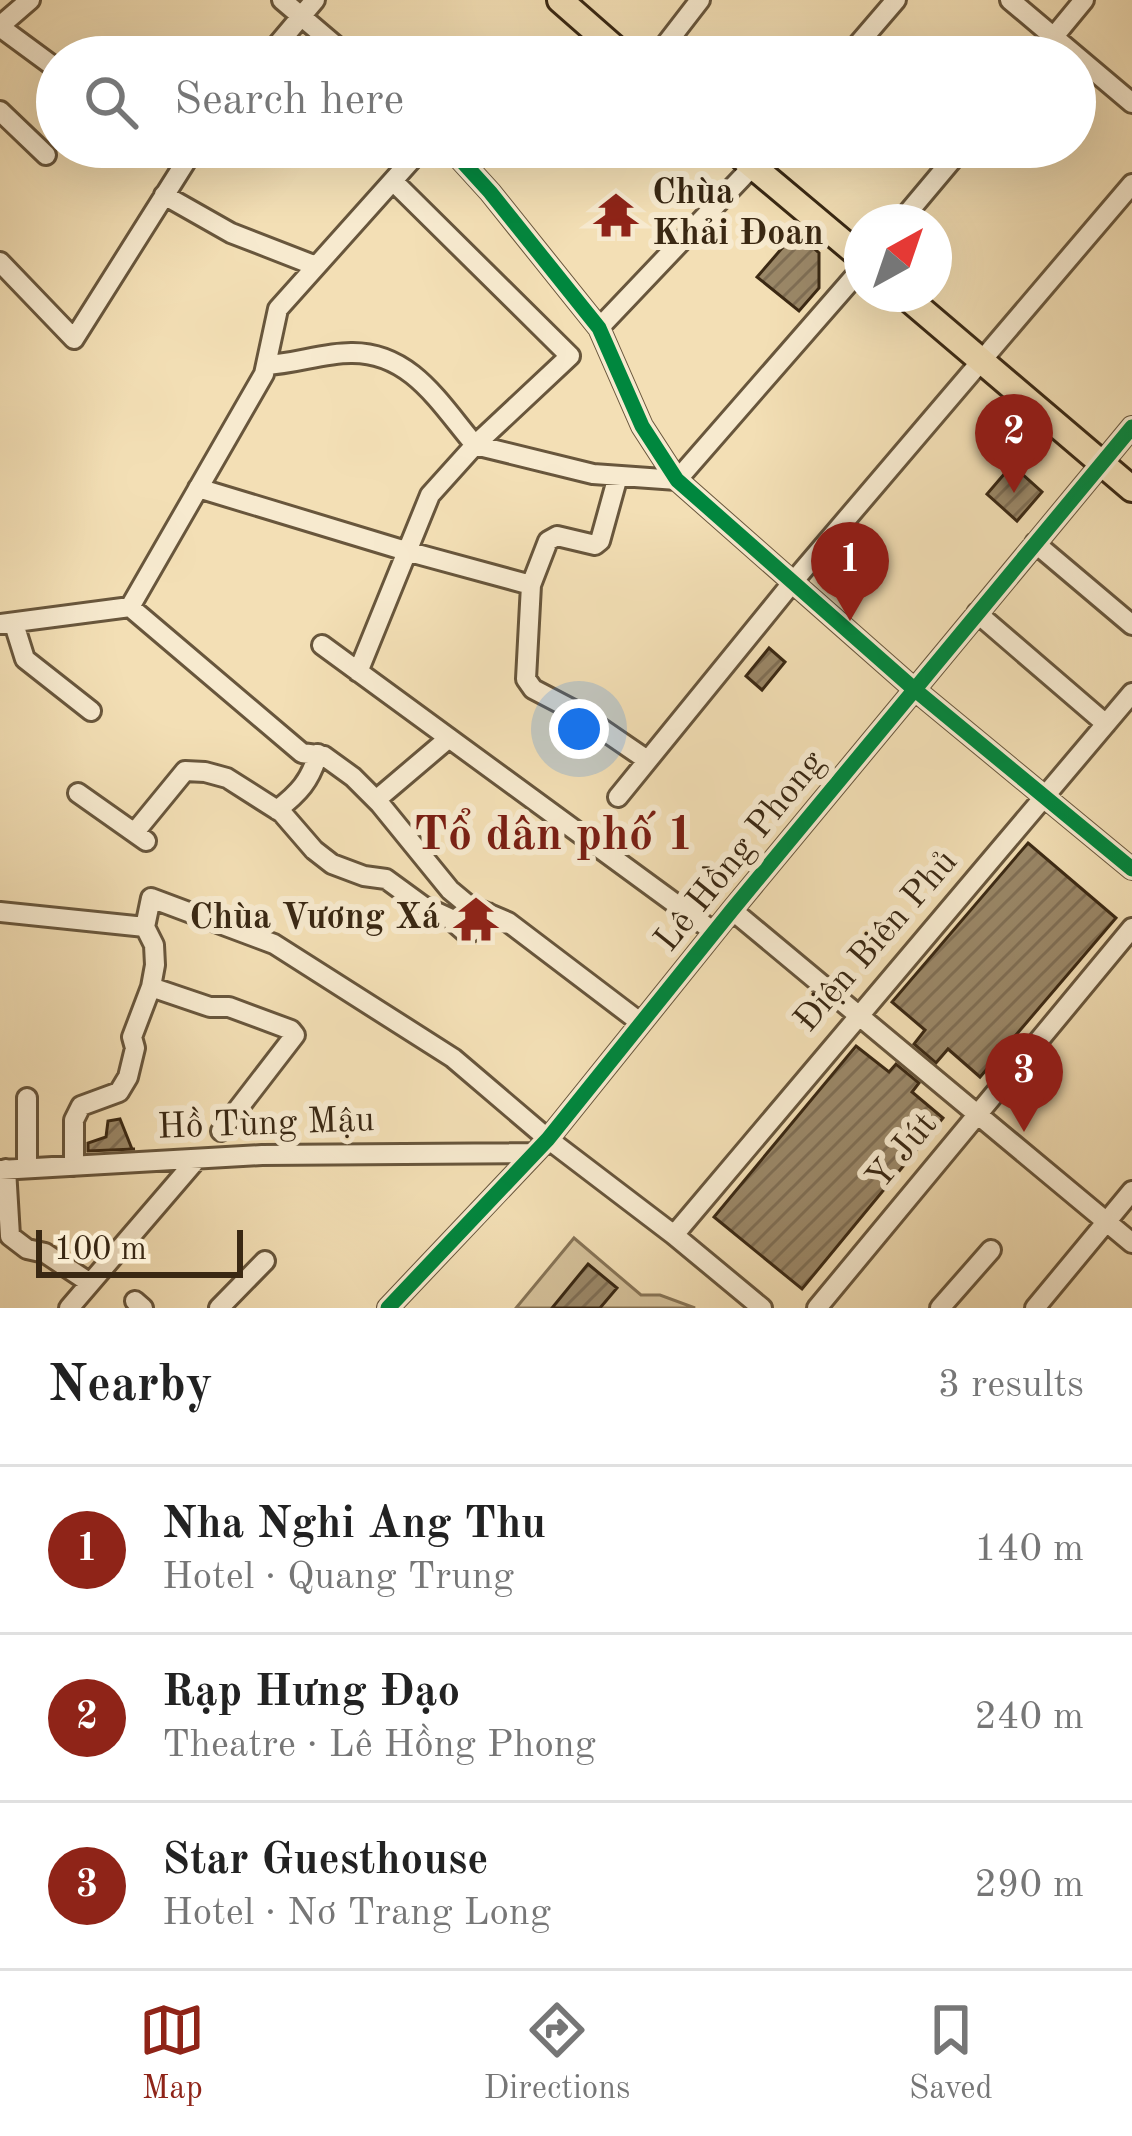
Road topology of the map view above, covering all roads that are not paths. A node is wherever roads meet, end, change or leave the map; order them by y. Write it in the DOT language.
graph roads {
  1 [pos="30,0"];
  2 [pos="282,0"];
  3 [pos="315,0"];
  4 [pos="560,0"];
  5 [pos="700,0"];
  6 [pos="896,0"];
  7 [pos="1010,0"];
  8 [pos="1084,0"];
  9 [pos="302,16"];
  10 [pos="0,27"];
  11 [pos="285,36"];
  12 [pos="325,36"];
  13 [pos="601,36"];
  14 [pos="672,36"];
  15 [pos="866,36"];
  16 [pos="1053,36"];
  17 [pos="1055,36"];
  18 [pos="36,54"];
  19 [pos="1096,73"];
  20 [pos="1132,103"];
  21 [pos="0,111"];
  22 [pos="36,145"];
  23 [pos="182,168"];
  24 [pos="404,168"];
  25 [pos="469,168"];
  26 [pos="753,168"];
  27 [pos="755,168"];
  28 [pos="945,168"];
  29 [pos="393,181"];
  30 [pos="1132,184"];
  31 [pos="164,195"];
  32 [pos="915,204"];
  33 [pos="844,243"];
  34 [pos="0,262"];
  35 [pos="316,266"];
  36 [pos="844,289"];
  37 [pos="924,312"];
  38 [pos="599,328"];
  39 [pos="981,361"];
  40 [pos="266,365"];
  41 [pos="1132,427"];
  42 [pos="475,445"];
  43 [pos="1101,464"];
  44 [pos="618,476"];
  45 [pos="677,480"];
  46 [pos="198,488"];
  47 [pos="1132,489"];
  48 [pos="1035,543"];
  49 [pos="406,551"];
  50 [pos="792,583"];
  51 [pos="531,585"];
  52 [pos="130,607"];
  53 [pos="977,614"];
  54 [pos="7,624"];
  55 [pos="1132,625"];
  56 [pos="322,645"];
  57 [pos="358,672"];
  58 [pos="914,689"];
  59 [pos="1132,693"];
  60 [pos="92,711"];
  61 [pos="1106,724"];
  62 [pos="449,738"];
  63 [pos="318,754"];
  64 [pos="647,760"];
  65 [pos="78,793"];
  66 [pos="618,797"];
  67 [pos="1045,797"];
  68 [pos="376,800"];
  69 [pos="278,810"];
  70 [pos="1132,869"];
  71 [pos="732,910"];
  72 [pos="0,912"];
  73 [pos="488,913"];
  74 [pos="145,927"];
  75 [pos="1132,928"];
  76 [pos="714,932"];
  77 [pos="151,987"];
  78 [pos="858,1015"];
  79 [pos="641,1023"];
  80 [pos="27,1098"];
  81 [pos="977,1114"];
  82 [pos="220,1131"];
  83 [pos="541,1146"];
  84 [pos="197,1159"];
  85 [pos="74,1166"];
  86 [pos="26,1168"];
  87 [pos="3,1170"];
  88 [pos="1132,1192"];
  89 [pos="1106,1222"];
  90 [pos="674,1235"];
  91 [pos="1132,1243"];
  92 [pos="991,1250"];
  93 [pos="266,1261"];
  94 [pos="91,1283"];
  95 [pos="69,1308"];
  96 [pos="219,1308"];
  97 [pos="388,1308"];
  98 [pos="762,1308"];
  99 [pos="817,1308"];
  100 [pos="940,1308"];
  101 [pos="1035,1308"];
  1 -- 10 [label="street"];
  2 -- 9 [label="street"];
  3 -- 9 [label="street"];
  4 -- 13 [label="main road"];
  5 -- 14 [label="street"];
  6 -- 15 [label="street"];
  7 -- 16 [label="street"];
  8 -- 17 [label="street"];
  9 -- 11 [label="street"];
  9 -- 12 [label="street"];
  10 -- 18 [label="street"];
  19 -- 20 [label="street"];
  21 -- 22 [label="street"];
  23 -- 31 [label="street"];
  24 -- 29 [label="street"];
  25 -- 38 [label="street"];
  26 -- 38 [label="street"];
  27 -- 33 [label="main road"];
  28 -- 32 [label="street"];
  29 -- 35 [label="street"];
  29 -- 42 [label="street"];
  30 -- 39 [label="street"];
  31 -- 34 [label="street"];
  31 -- 35 [label="street"];
  35 -- 40 [label="street"];
  36 -- 45 [label="street"];
  37 -- 39 [label="main road"];
  38 -- 45 [label="street"];
  39 -- 43 [label="main road"];
  39 -- 50 [label="street"];
  40 -- 42 [label="street"];
  40 -- 46 [label="street"];
  41 -- 43 [label="street, Lê Hồng Phong"];
  42 -- 44 [label="street"];
  42 -- 49 [label="street"];
  43 -- 47 [label="main road"];
  43 -- 48 [label="street, Lê Hồng Phong"];
  44 -- 45 [label="street"];
  44 -- 51 [label="street"];
  45 -- 50 [label="street"];
  46 -- 49 [label="street"];
  46 -- 52 [label="street"];
  48 -- 53 [label="street, Lê Hồng Phong"];
  48 -- 55 [label="street"];
  49 -- 51 [label="street"];
  49 -- 57 [label="street"];
  50 -- 58 [label="street"];
  50 -- 64 [label="street"];
  51 -- 64 [label="street"];
  52 -- 54 [label="street"];
  52 -- 63 [label="street"];
  53 -- 58 [label="street, Lê Hồng Phong"];
  53 -- 61 [label="street"];
  54 -- 60 [label="street"];
  56 -- 57 [label="street"];
  57 -- 62 [label="street"];
  58 -- 67 [label="street"];
  58 -- 71 [label="street, Lê Hồng Phong"];
  59 -- 61 [label="street, Điện Biên Phủ"];
  61 -- 67 [label="street, Điện Biên Phủ"];
  62 -- 68 [label="street"];
  62 -- 76 [label="street"];
  63 -- 68 [label="street"];
  63 -- 69 [label="street"];
  64 -- 66 [label="street"];
  65 -- 69 [label="street"];
  67 -- 70 [label="street"];
  67 -- 78 [label="street, Điện Biên Phủ"];
  68 -- 73 [label="street"];
  69 -- 73 [label="street"];
  71 -- 76 [label="street, Lê Hồng Phong"];
  71 -- 78 [label="street"];
  72 -- 74 [label="street"];
  73 -- 79 [label="street"];
  74 -- 77 [label="street"];
  74 -- 83 [label="street"];
  75 -- 81 [label="street, Y Jút"];
  76 -- 79 [label="street, Lê Hồng Phong"];
  77 -- 82 [label="street"];
  77 -- 85 [label="street"];
  78 -- 81 [label="street"];
  78 -- 90 [label="street, Điện Biên Phủ"];
  79 -- 83 [label="street, Lê Hồng Phong"];
  80 -- 86 [label="street"];
  81 -- 89 [label="street"];
  81 -- 99 [label="street, Y Jút"];
  83 -- 84 [label="street, Hồ Tùng Mậu"];
  83 -- 90 [label="street"];
  83 -- 97 [label="street, Lê Hồng Phong"];
  84 -- 85 [label="street, Hồ Tùng Mậu"];
  84 -- 94 [label="street"];
  85 -- 86 [label="street, Hồ Tùng Mậu"];
  86 -- 87 [label="street, Hồ Tùng Mậu"];
  87 -- 94 [label="street"];
  88 -- 89 [label="street"];
  89 -- 91 [label="street"];
  89 -- 101 [label="street"];
  90 -- 98 [label="street"];
  92 -- 100 [label="street"];
  93 -- 96 [label="street"];
  94 -- 95 [label="street"];
}
